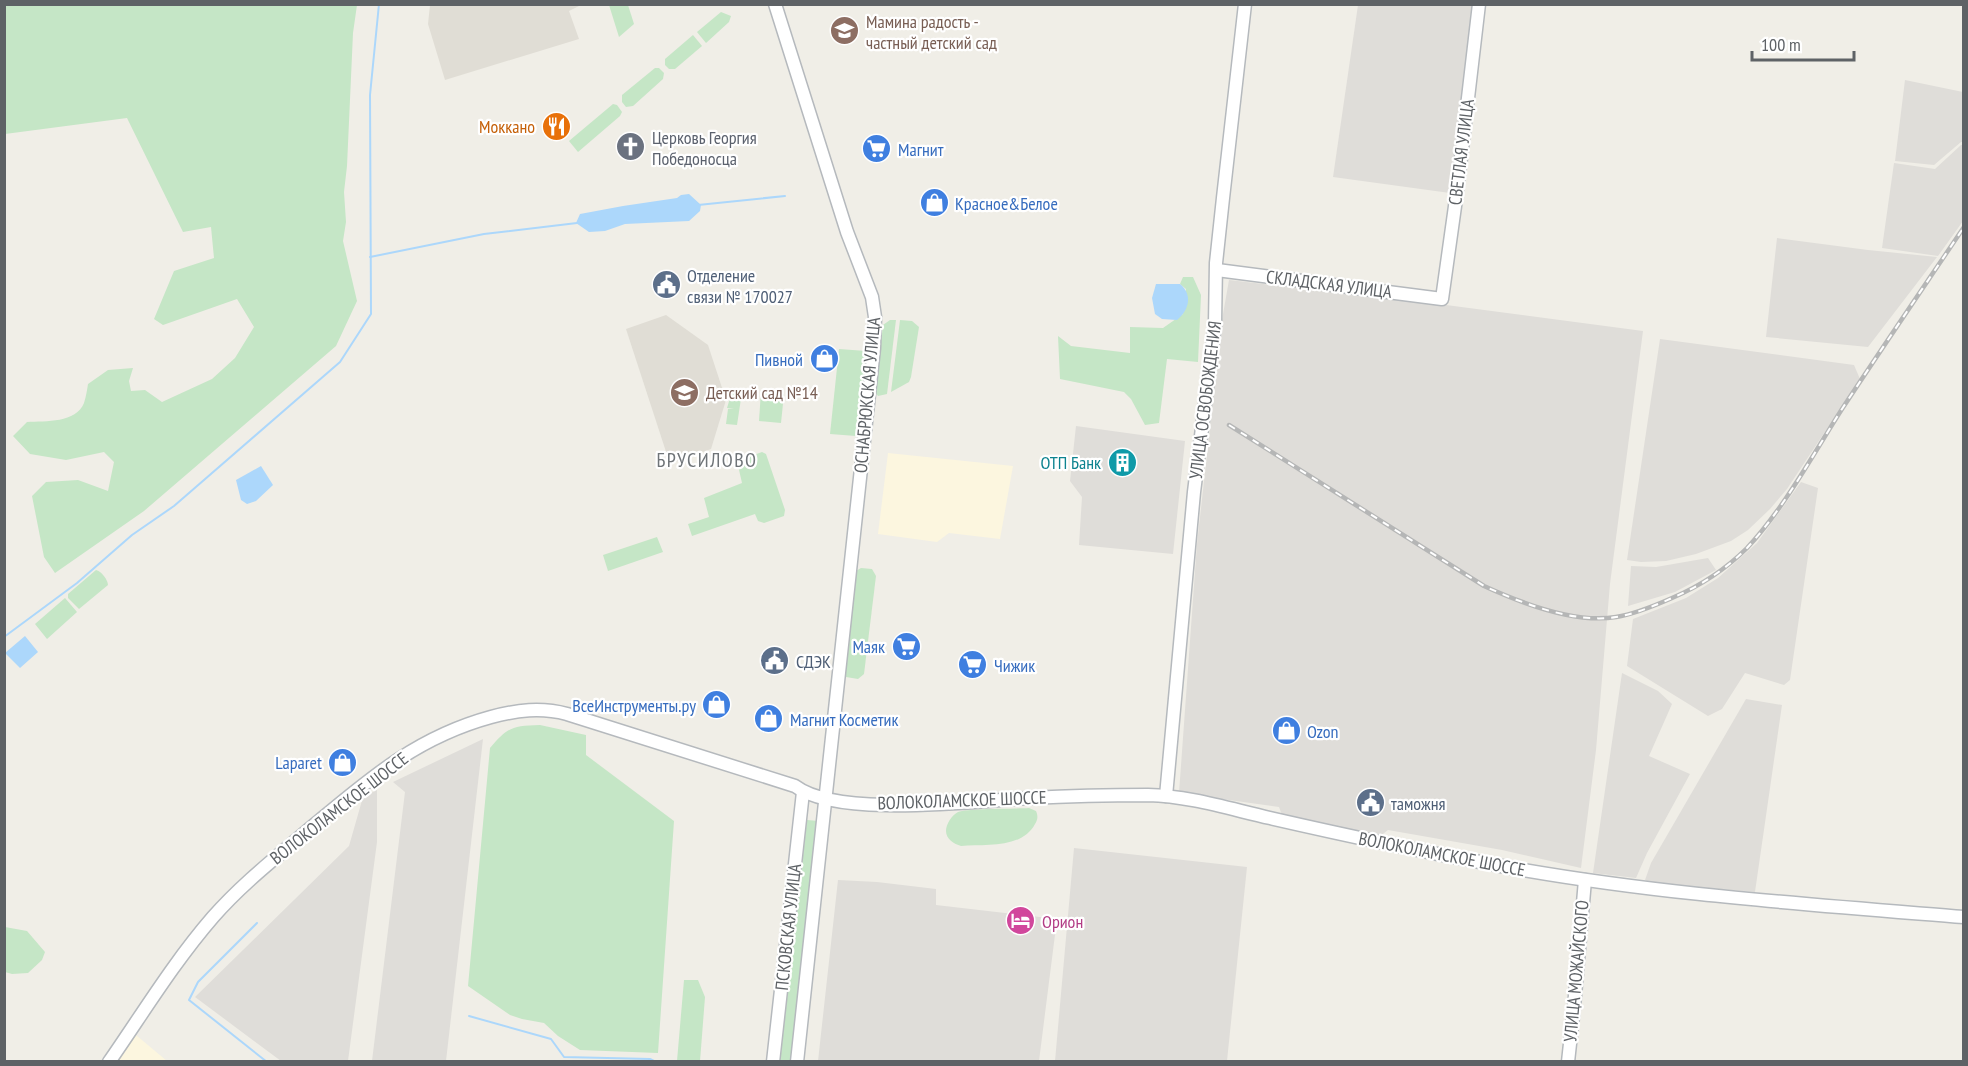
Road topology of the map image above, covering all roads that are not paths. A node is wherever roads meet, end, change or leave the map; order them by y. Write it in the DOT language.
graph roads {
  1 [pos="775,4"];
  2 [pos="1245,4"];
  3 [pos="1479,4"];
  4 [pos="1217,270"];
  5 [pos="1442,299"];
  6 [pos="803,792"];
  7 [pos="1166,796"];
  8 [pos="825,800"];
  9 [pos="1585,880"];
  10 [pos="1964,917"];
  11 [pos="108,1062"];
  12 [pos="773,1062"];
  13 [pos="797,1062"];
  14 [pos="1568,1062"];
  1 -- 8 [label="main road, ОСНАБРЮКСКАЯ УЛИЦА"];
  2 -- 4 [label="main road, УЛИЦА ОСВОБОЖДЕНИЯ"];
  3 -- 5 [label="main road, СВЕТЛАЯ УЛИЦА"];
  4 -- 5 [label="main road, СКЛАДСКАЯ УЛИЦА"];
  4 -- 7 [label="main road, УЛИЦА ОСВОБОЖДЕНИЯ"];
  6 -- 8 [label="main road, ВОЛОКОЛАМСКОЕ ШОССЕ"];
  6 -- 11 [label="main road, ВОЛОКОЛАМСКОЕ ШОССЕ"];
  6 -- 12 [label="main road, ПСКОВСКАЯ УЛИЦА"];
  7 -- 8 [label="main road, ВОЛОКОЛАМСКОЕ ШОССЕ"];
  7 -- 9 [label="main road, ВОЛОКОЛАМСКОЕ ШОССЕ"];
  8 -- 13 [label="main road, ПСКОВСКАЯ УЛИЦА"];
  9 -- 10 [label="main road, ВОЛОКОЛАМСКОЕ ШОССЕ"];
  9 -- 14 [label="main road, УЛИЦА МОЖАЙСКОГО"];
}
